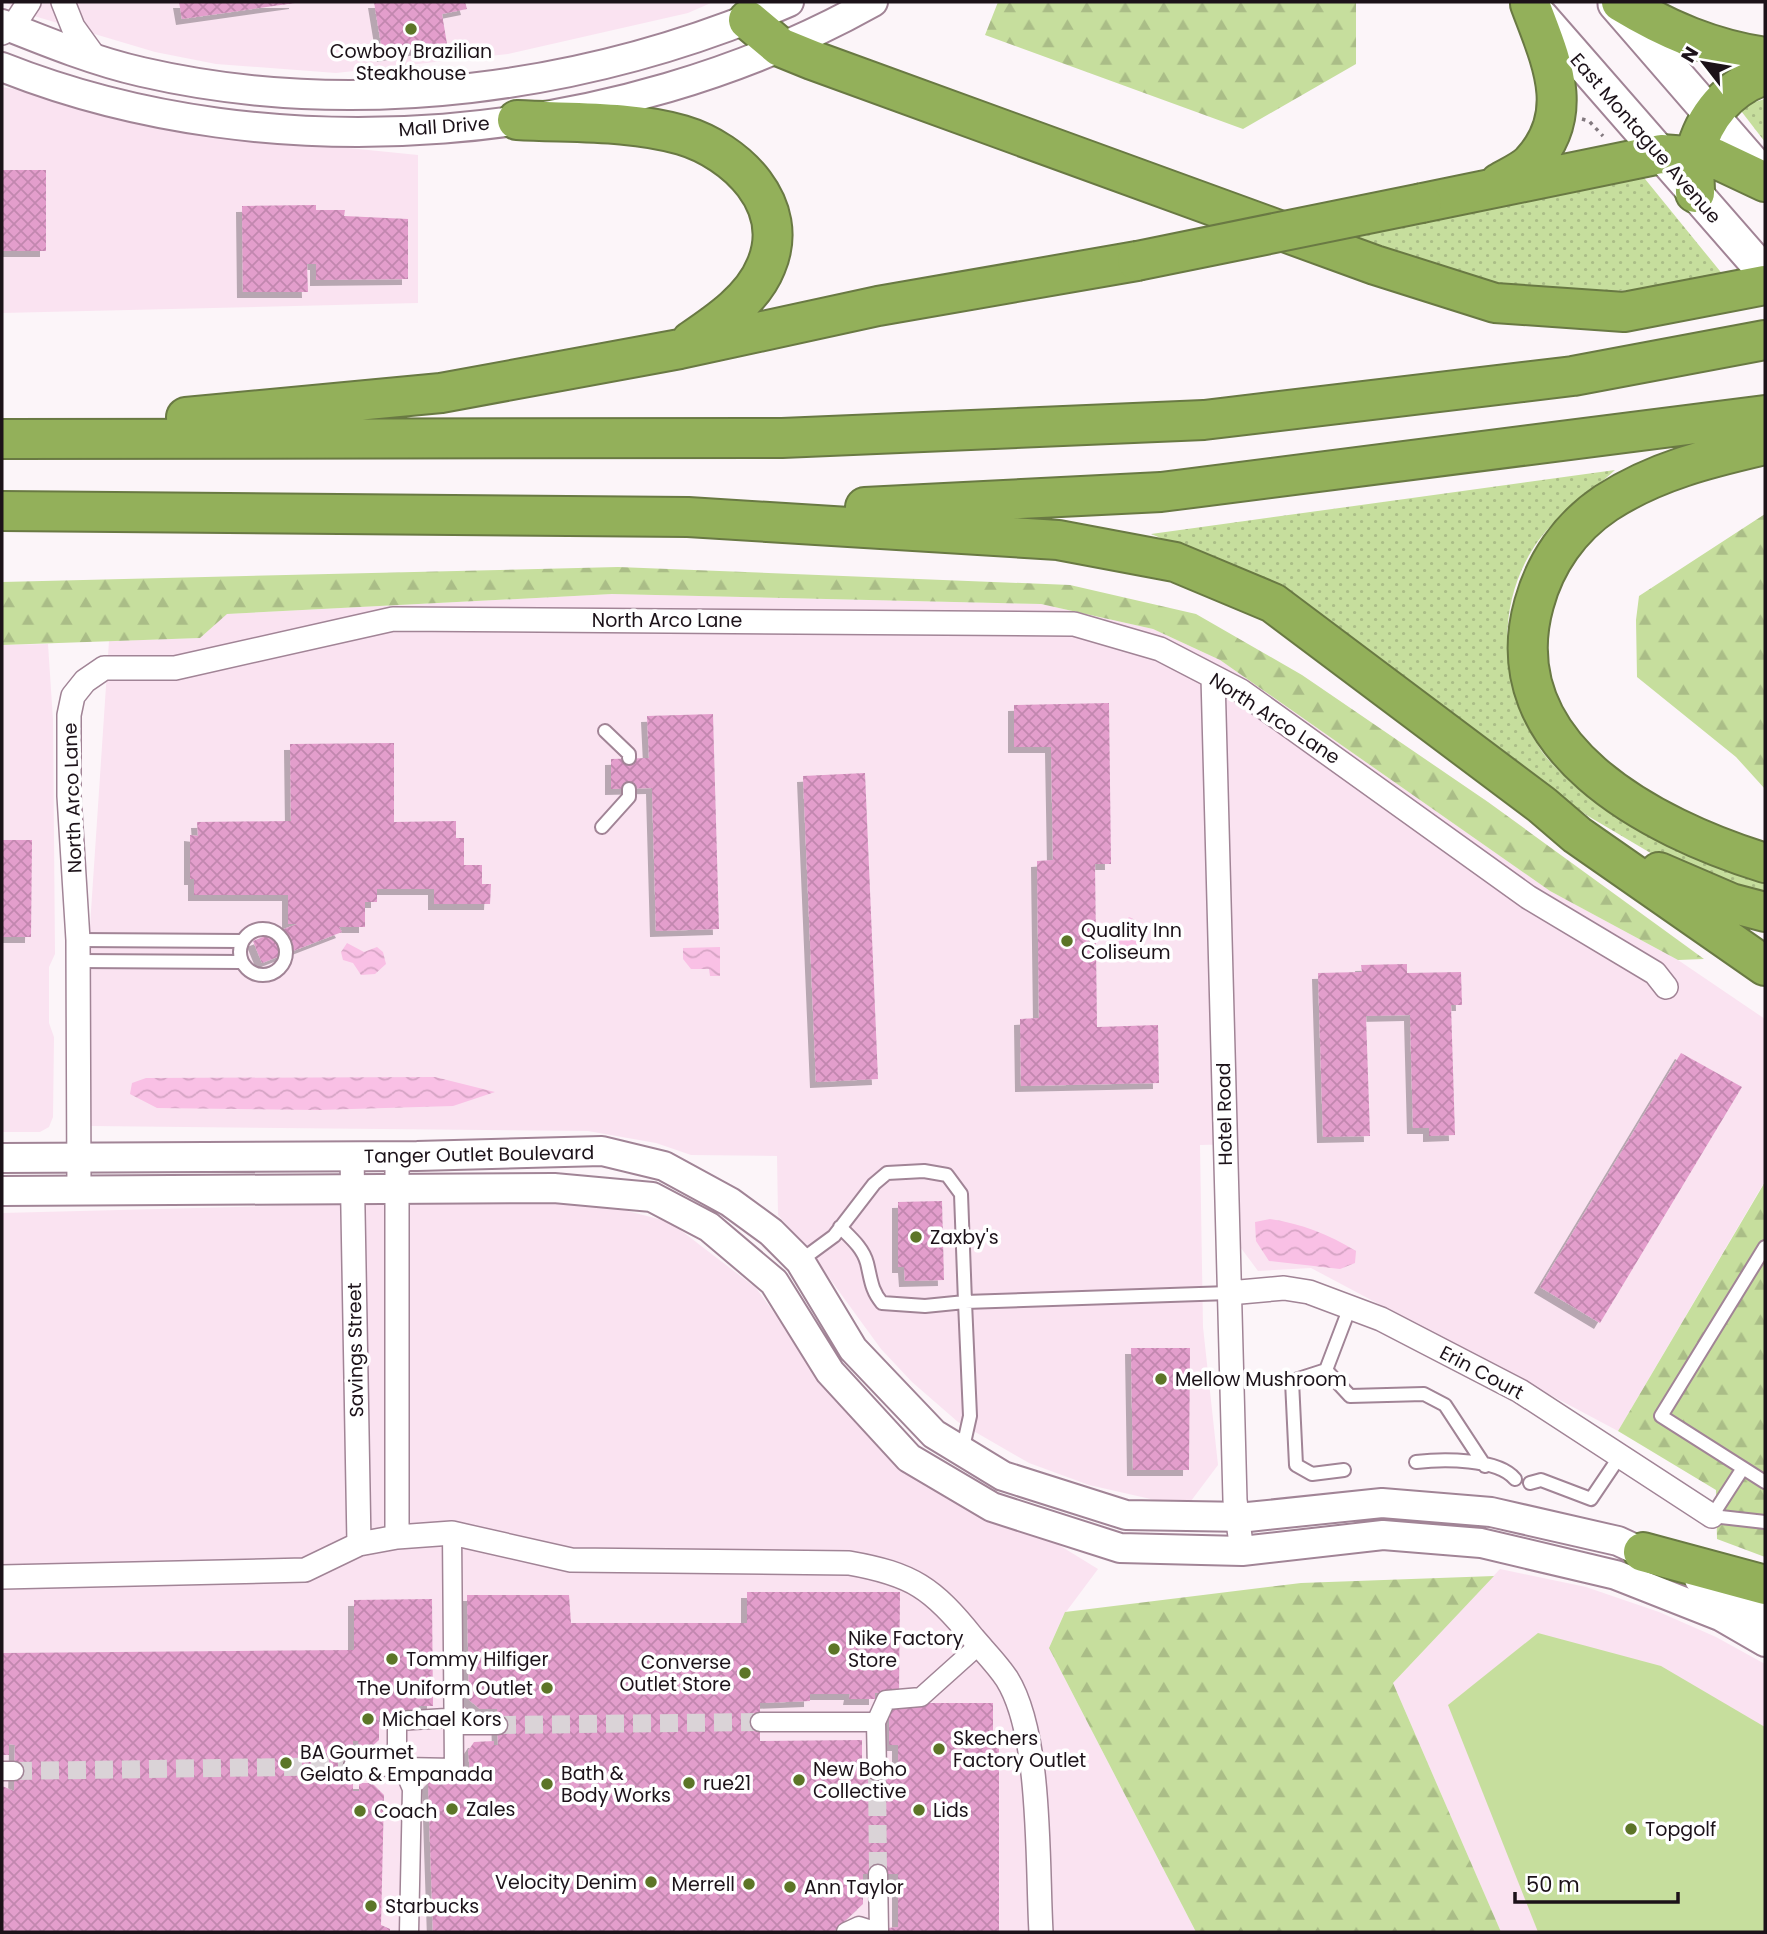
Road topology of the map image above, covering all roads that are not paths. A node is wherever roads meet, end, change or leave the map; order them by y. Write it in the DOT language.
graph roads {
  1 [pos="29,2"];
  2 [pos="62,2"];
  3 [pos="789,2"];
  4 [pos="873,2"];
  5 [pos="1614,2"];
  6 [pos="1621,2"];
  7 [pos="1529,3"];
  8 [pos="741,11"];
  9 [pos="5,28"];
  10 [pos="780,47"];
  11 [pos="1765,57"];
  12 [pos="96,59"];
  13 [pos="2,67"];
  14 [pos="1765,75"];
  15 [pos="1712,115"];
  16 [pos="517,120"];
  17 [pos="1678,154"];
  18 [pos="1765,179"];
  19 [pos="1491,188"];
  20 [pos="1695,193"];
  21 [pos="1765,274"];
  22 [pos="1765,285"];
  23 [pos="1765,340"];
  24 [pos="680,349"];
  25 [pos="1765,415"];
  26 [pos="2,436"];
  27 [pos="1765,445"];
  28 [pos="2,511"];
  29 [pos="688,517"];
  30 [pos="1213,677"];
  31 [pos="605,731"];
  32 [pos="629,758"];
  33 [pos="629,789"];
  34 [pos="1542,805"];
  35 [pos="602,827"];
  36 [pos="1765,863"];
  37 [pos="1765,912"];
  38 [pos="242,941"];
  39 [pos="78,951"];
  40 [pos="242,962"];
  41 [pos="1765,965"];
  42 [pos="1665,987"];
  43 [pos="352,1156"];
  44 [pos="397,1156"];
  45 [pos="78,1157"];
  46 [pos="2,1158"];
  47 [pos="352,1189"];
  48 [pos="397,1189"];
  49 [pos="79,1190"];
  50 [pos="2,1191"];
  51 [pos="840,1227"];
  52 [pos="1765,1247"];
  53 [pos="800,1261"];
  54 [pos="1229,1293"];
  55 [pos="965,1302"];
  56 [pos="1350,1307"];
  57 [pos="1326,1370"];
  58 [pos="962,1452"];
  59 [pos="1620,1456"];
  60 [pos="1416,1462"];
  61 [pos="1485,1466"];
  62 [pos="1743,1468"];
  63 [pos="1344,1470"];
  64 [pos="1514,1471"];
  65 [pos="1535,1478"];
  66 [pos="1765,1482"];
  67 [pos="1712,1516"];
  68 [pos="1235,1517"];
  69 [pos="1765,1522"];
  70 [pos="452,1533"];
  71 [pos="397,1537"];
  72 [pos="359,1545"];
  73 [pos="1241,1551"];
  74 [pos="1643,1552"];
  75 [pos="2,1577"];
  76 [pos="1765,1585"];
  77 [pos="1765,1612"];
  78 [pos="1765,1642"];
  79 [pos="979,1645"];
  80 [pos="760,1722"];
  81 [pos="876,1722"];
  82 [pos="454,1725"];
  83 [pos="498,1725"];
  84 [pos="353,1766"];
  85 [pos="397,1769"];
  86 [pos="877,1771"];
  87 [pos="878,1874"];
  88 [pos="410,1932"];
  89 [pos="846,1932"];
  90 [pos="878,1932"];
  91 [pos="1041,1932"];
  1 -- 9 [label="street"];
  2 -- 12 [label="street"];
  3 -- 8 [label="street, Mall Drive"];
  4 -- 10 [label="street, Mall Drive"];
  5 -- 15 [label="main road"];
  6 -- 11 [label="highway"];
  7 -- 17 [label="main road, East Montague Avenue"];
  7 -- 19 [label="highway"];
  8 -- 10 [label="highway"];
  8 -- 12 [label="street, Mall Drive"];
  9 -- 12 [label="street, Mall Drive"];
  10 -- 16 [label="street, Mall Drive"];
  10 -- 22 [label="highway"];
  13 -- 16 [label="street, Mall Drive"];
  14 -- 15 [label="highway"];
  15 -- 17 [label="highway"];
  15 -- 18 [label="main road"];
  16 -- 24 [label="highway"];
  17 -- 18 [label="highway"];
  17 -- 19 [label="highway"];
  17 -- 20 [label="highway"];
  19 -- 24 [label="highway, bridge"];
  20 -- 21 [label="main road, East Montague Avenue"];
  23 -- 26 [label="highway"];
  24 -- 26 [label="highway"];
  25 -- 29 [label="highway"];
  27 -- 36 [label="highway"];
  28 -- 29 [label="highway"];
  29 -- 34 [label="highway"];
  30 -- 39 [label="street, North Arco Lane"];
  30 -- 42 [label="street, North Arco Lane"];
  30 -- 54 [label="street, Hotel Road"];
  31 -- 32 [label="lane"];
  33 -- 35 [label="lane"];
  34 -- 37 [label="highway"];
  34 -- 41 [label="highway"];
  38 -- 39 [label="lane"];
  38 -- 40 [label="lane"];
  38 -- 40 [label="lane"];
  39 -- 40 [label="lane"];
  39 -- 45 [label="street, North Arco Lane"];
  43 -- 44 [label="street, Tanger Outlet Boulevard"];
  43 -- 45 [label="street, Tanger Outlet Boulevard"];
  43 -- 47 [label="street, Savings Street"];
  44 -- 48 [label="street"];
  44 -- 53 [label="street, Tanger Outlet Boulevard"];
  45 -- 46 [label="street, Tanger Outlet Boulevard"];
  45 -- 49 [label="street, North Arco Lane"];
  47 -- 48 [label="street, Tanger Outlet Boulevard"];
  47 -- 49 [label="street, Tanger Outlet Boulevard"];
  47 -- 72 [label="street, Savings Street"];
  48 -- 71 [label="street"];
  48 -- 73 [label="street, Tanger Outlet Boulevard"];
  49 -- 50 [label="street, Tanger Outlet Boulevard"];
  51 -- 53 [label="lane"];
  51 -- 55 [label="lane"];
  51 -- 55 [label="lane"];
  52 -- 62 [label="lane"];
  53 -- 58 [label="street, Tanger Outlet Boulevard"];
  54 -- 55 [label="lane"];
  54 -- 56 [label="street, Erin Court"];
  54 -- 68 [label="street, Hotel Road"];
  55 -- 58 [label="lane"];
  56 -- 57 [label="lane"];
  56 -- 59 [label="street, Erin Court"];
  57 -- 61 [label="lane"];
  57 -- 63 [label="lane"];
  58 -- 68 [label="street, Tanger Outlet Boulevard"];
  59 -- 65 [label="lane"];
  59 -- 67 [label="street, Erin Court"];
  60 -- 61 [label="lane"];
  61 -- 64 [label="lane"];
  62 -- 66 [label="lane"];
  62 -- 67 [label="lane"];
  67 -- 69 [label="lane"];
  68 -- 73 [label="street, Hotel Road"];
  68 -- 74 [label="street, Tanger Outlet Boulevard"];
  70 -- 71 [label="street"];
  70 -- 79 [label="street"];
  70 -- 82 [label="street"];
  71 -- 72 [label="street"];
  72 -- 75 [label="street"];
  73 -- 78 [label="street, Tanger Outlet Boulevard"];
  74 -- 76 [label="highway"];
  74 -- 77 [label="street, Tanger Outlet Boulevard"];
  79 -- 81 [label="street"];
  79 -- 91 [label="street"];
  80 -- 81 [label="street"];
  81 -- 86 [label="street"];
  82 -- 83 [label="street"];
  82 -- 85 [label="street"];
  82 -- 85 [label="street"];
  84 -- 85 [label="street"];
  85 -- 88 [label="street"];
  87 -- 90 [label="street"];
  89 -- 90 [label="street"];
}
